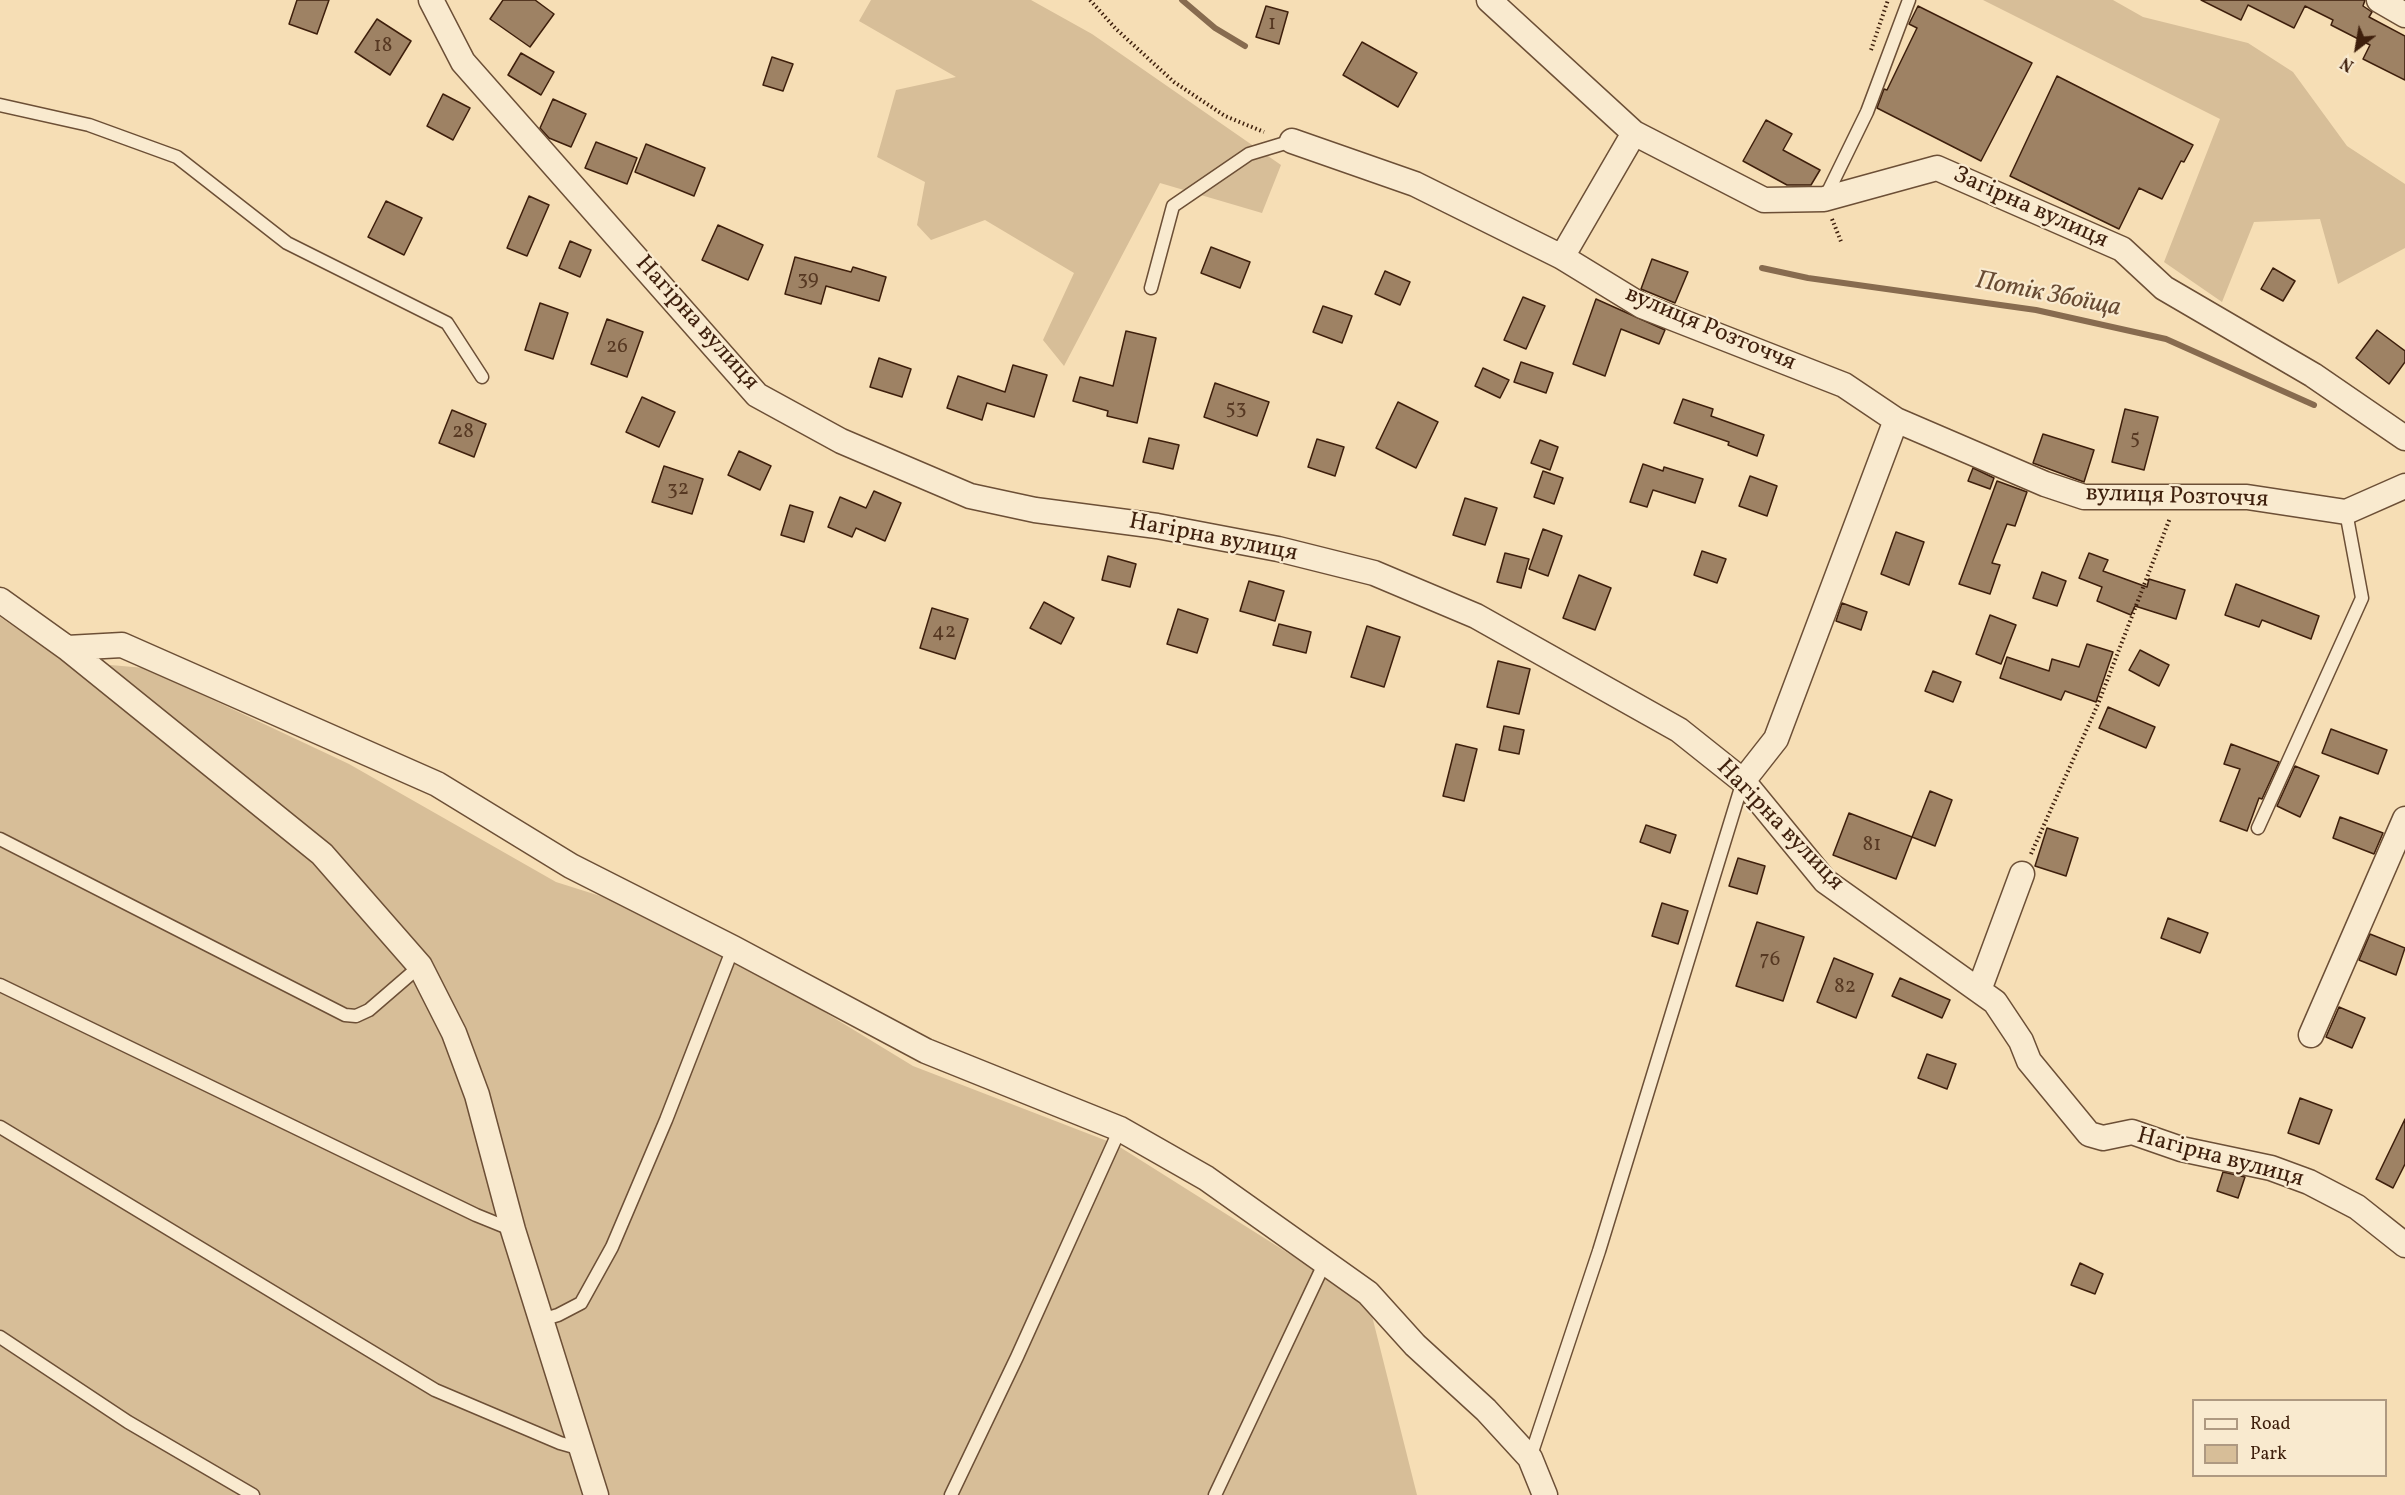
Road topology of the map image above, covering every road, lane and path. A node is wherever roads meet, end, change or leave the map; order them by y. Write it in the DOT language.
graph roads {
  1 [pos="431,0"];
  2 [pos="1090,0"];
  3 [pos="1489,0"];
  4 [pos="1909,0"];
  5 [pos="2379,0"];
  6 [pos="2405,15"];
  7 [pos="0,105"];
  8 [pos="1634,133"];
  9 [pos="1292,141"];
  10 [pos="1824,199"];
  11 [pos="1562,257"];
  12 [pos="1151,288"];
  13 [pos="482,377"];
  14 [pos="1896,420"];
  15 [pos="2405,438"];
  16 [pos="2405,486"];
  17 [pos="2178,497"];
  18 [pos="2346,512"];
  19 [pos="0,600"];
  20 [pos="67,648"];
  21 [pos="1743,781"];
  22 [pos="2405,819"];
  23 [pos="2259,828"];
  24 [pos="0,839"];
  25 [pos="2022,874"];
  26 [pos="733,948"];
  27 [pos="420,966"];
  28 [pos="0,985"];
  29 [pos="1979,990"];
  30 [pos="2311,1035"];
  31 [pos="0,1127"];
  32 [pos="1120,1129"];
  33 [pos="513,1230"];
  34 [pos="2405,1245"];
  35 [pos="1325,1262"];
  36 [pos="541,1320"];
  37 [pos="0,1337"];
  38 [pos="581,1449"];
  39 [pos="1530,1458"];
  40 [pos="253,1495"];
  41 [pos="596,1495"];
  42 [pos="951,1495"];
  43 [pos="1215,1495"];
  44 [pos="1545,1495"];
  1 -- 21 [label="street, Нагірна вулиця"];
  2 -- 9 [label="path"];
  3 -- 8 [label="street, Загірна вулиця"];
  4 -- 10 [label="lane"];
  5 -- 6 [label="street"];
  7 -- 13 [label="lane"];
  8 -- 10 [label="street, Загірна вулиця"];
  8 -- 11 [label="street"];
  9 -- 11 [label="street, вулиця Розточчя"];
  9 -- 12 [label="lane"];
  10 -- 15 [label="street, Загірна вулиця"];
  11 -- 14 [label="street, вулиця Розточчя"];
  14 -- 17 [label="street, вулиця Розточчя"];
  14 -- 21 [label="street"];
  16 -- 18 [label="street"];
  17 -- 18 [label="street, вулиця Розточчя"];
  17 -- 25 [label="path"];
  18 -- 23 [label="lane"];
  19 -- 20 [label="street"];
  20 -- 26 [label="street"];
  20 -- 27 [label="street"];
  21 -- 29 [label="street, Нагірна вулиця"];
  21 -- 39 [label="lane"];
  22 -- 30 [label="street"];
  24 -- 27 [label="lane"];
  25 -- 29 [label="street"];
  26 -- 32 [label="street"];
  26 -- 36 [label="lane"];
  27 -- 33 [label="street"];
  28 -- 33 [label="lane"];
  29 -- 34 [label="street, Нагірна вулиця"];
  31 -- 38 [label="lane"];
  32 -- 35 [label="street"];
  32 -- 42 [label="lane"];
  33 -- 36 [label="street"];
  35 -- 39 [label="street"];
  35 -- 43 [label="lane"];
  36 -- 38 [label="street"];
  37 -- 40 [label="lane"];
  38 -- 41 [label="street"];
  39 -- 44 [label="street"];
}
